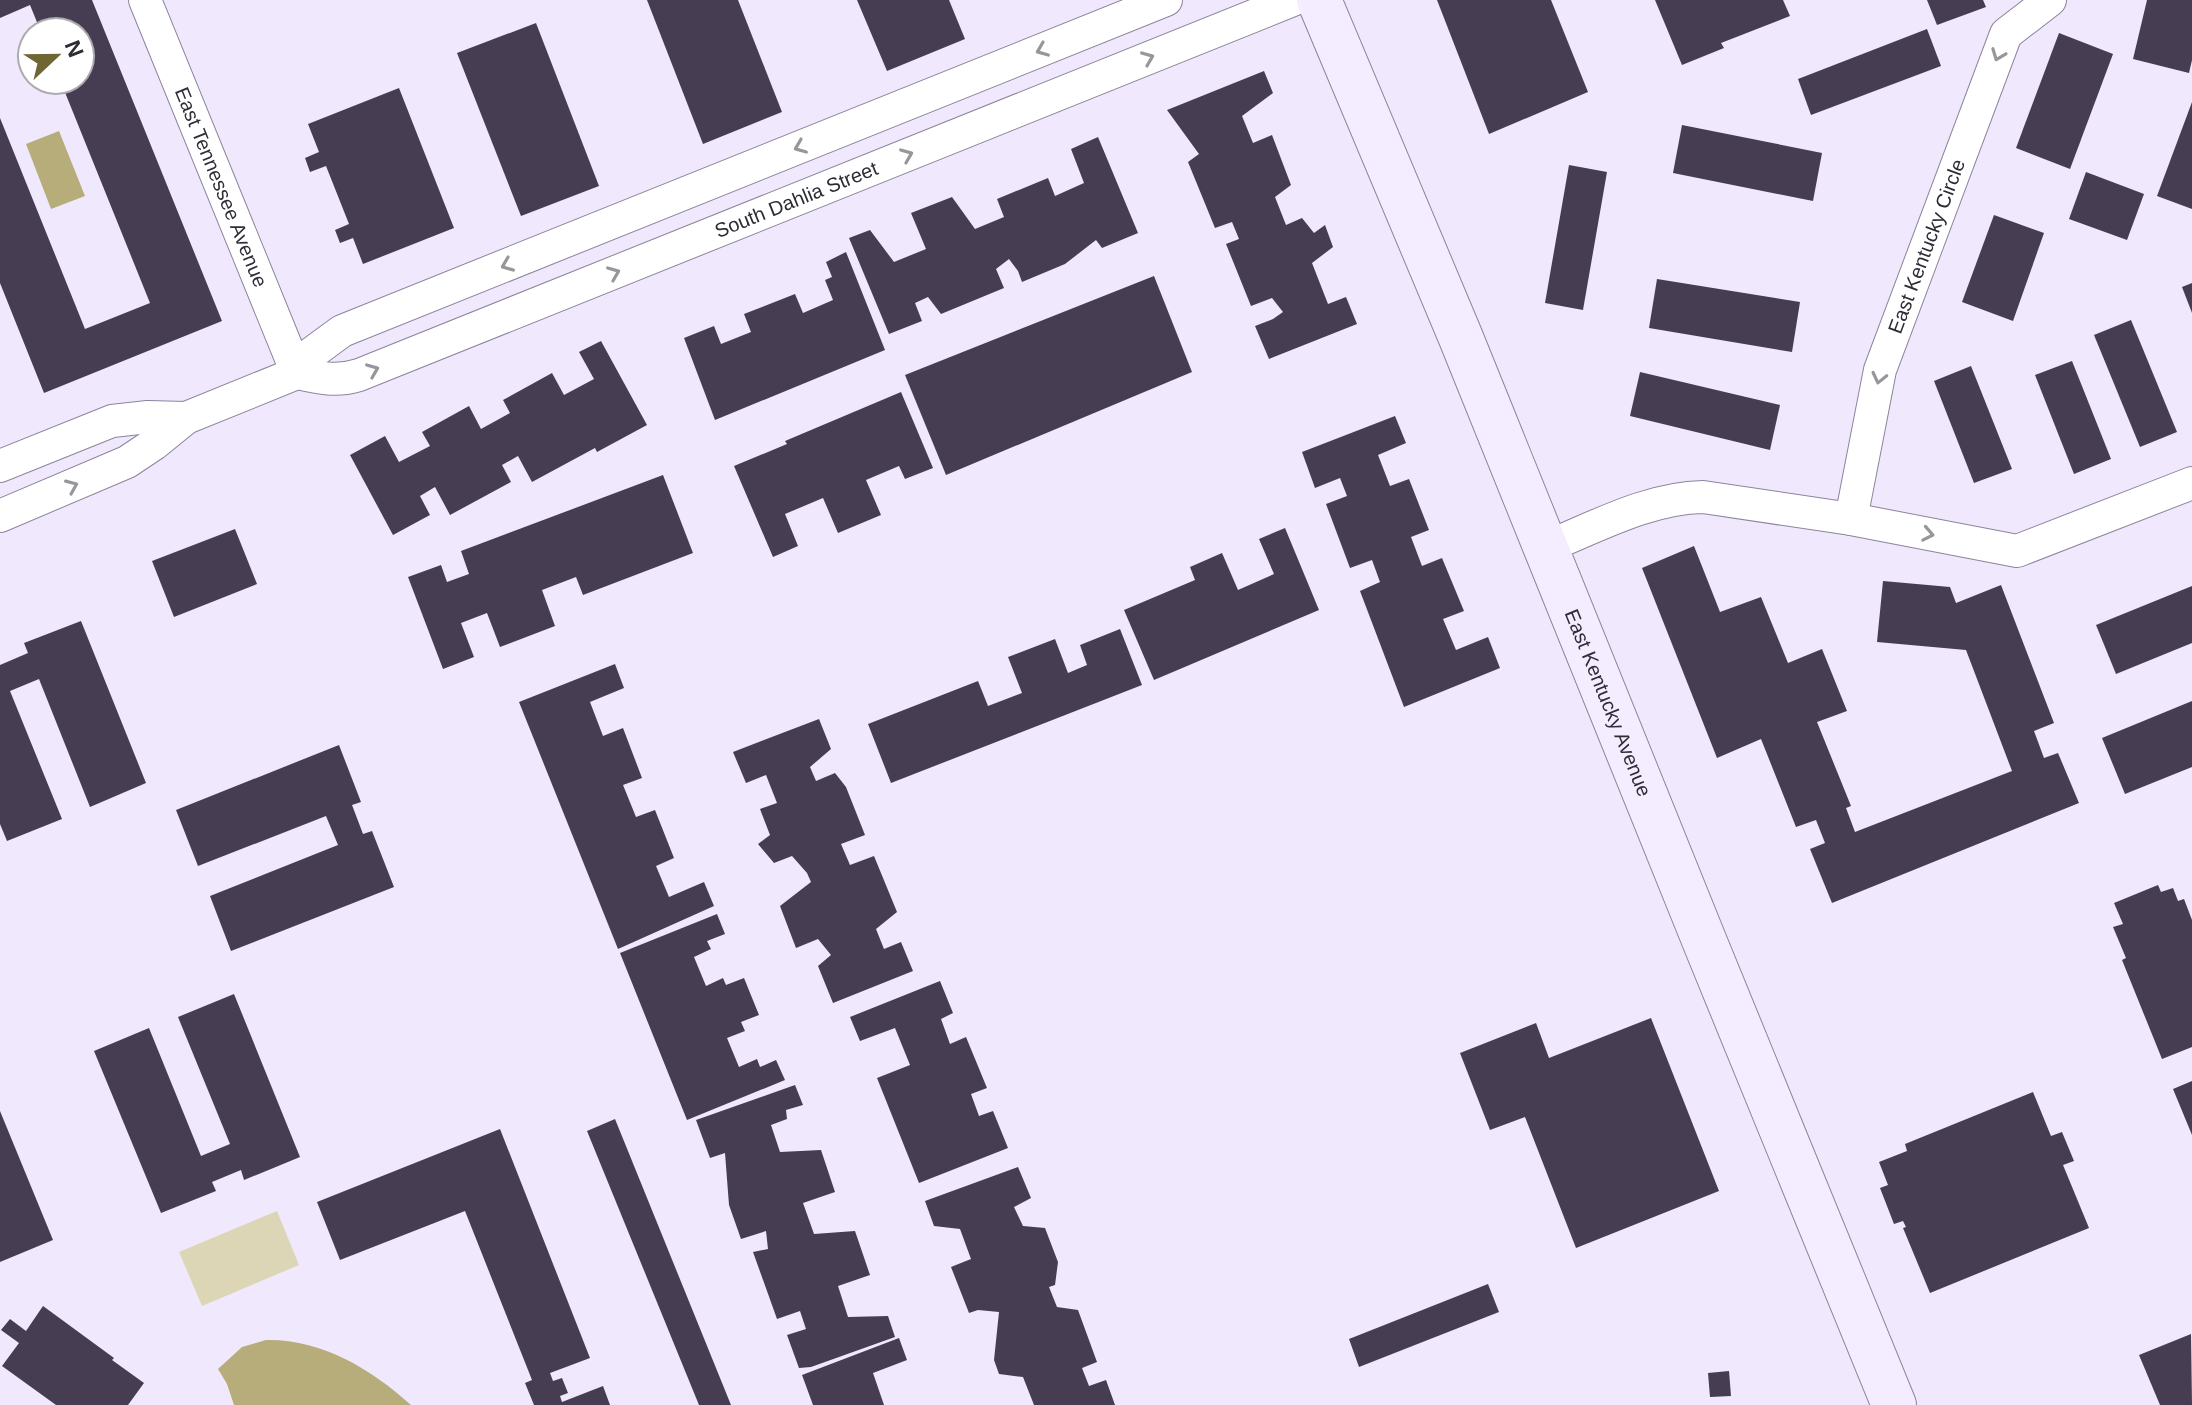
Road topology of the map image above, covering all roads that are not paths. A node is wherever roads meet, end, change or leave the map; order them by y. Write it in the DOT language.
graph roads {
  1 [pos="145,0"];
  2 [pos="1166,0"];
  3 [pos="1293,0"];
  4 [pos="1319,0"];
  5 [pos="2050,0"];
  6 [pos="297,373"];
  7 [pos="186,418"];
  8 [pos="0,466"];
  9 [pos="2192,483"];
  10 [pos="0,516"];
  11 [pos="1851,519"];
  12 [pos="1546,547"];
  13 [pos="1894,1405"];
  1 -- 6 [label="street, East Tennessee Avenue"];
  2 -- 6 [label="street, one-way"];
  6 -- 3 [label="street, South Dahlia Street, one-way"];
  4 -- 12 [label="street, East Kentucky Avenue"];
  5 -- 11 [label="street, East Kentucky Circle, one-way"];
  6 -- 7 [label="street"];
  7 -- 8 [label="street"];
  10 -- 7 [label="street, one-way"];
  11 -- 9 [label="street, one-way"];
  11 -- 12 [label="street"];
  12 -- 13 [label="street, East Kentucky Avenue"];
}
